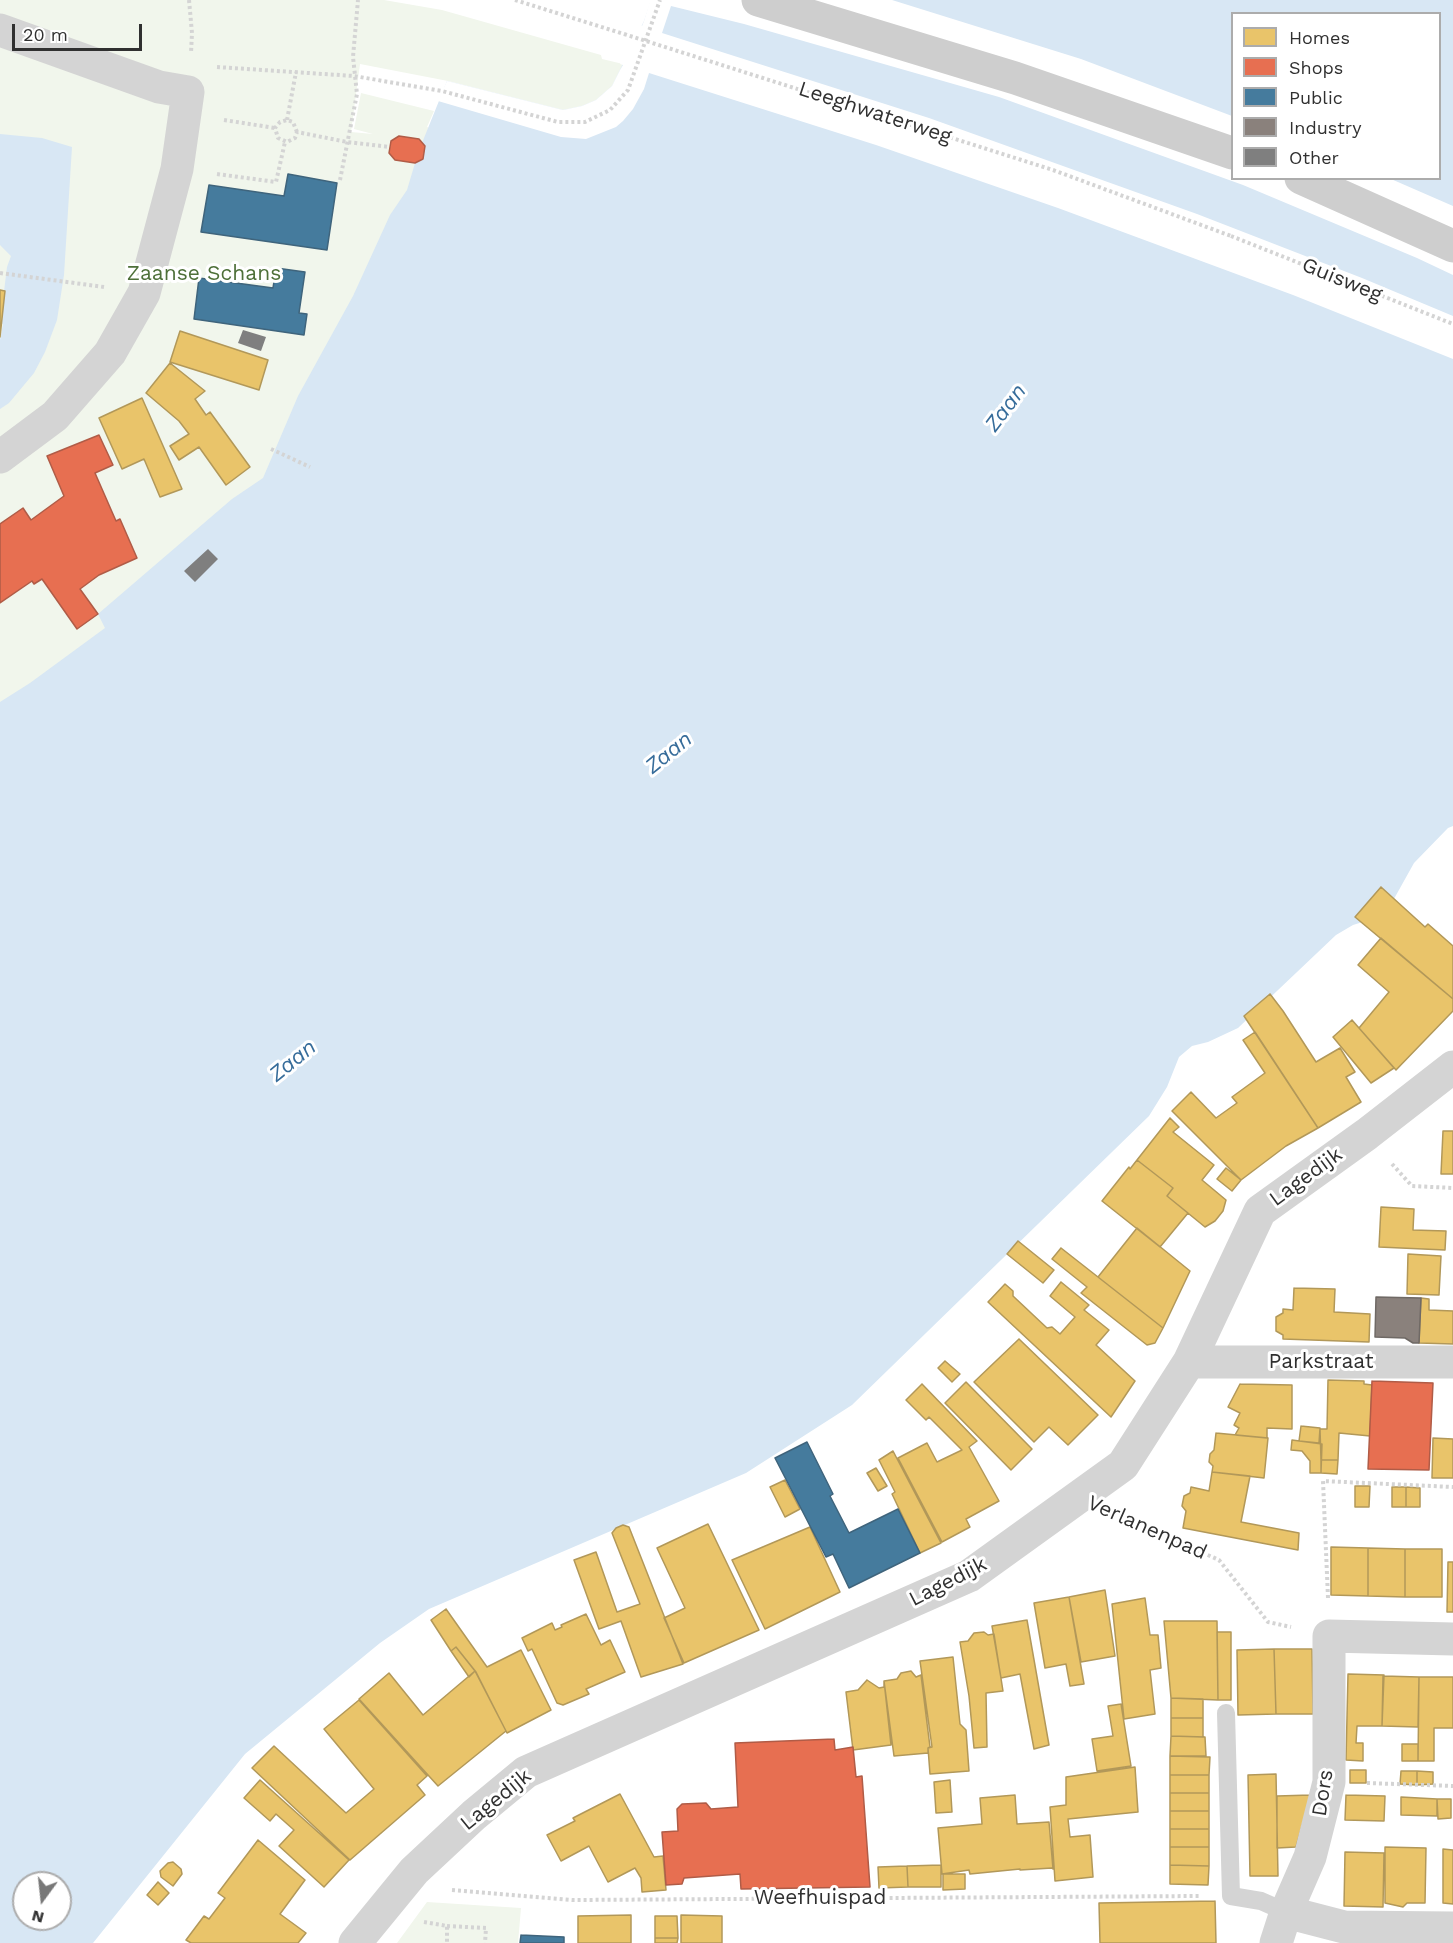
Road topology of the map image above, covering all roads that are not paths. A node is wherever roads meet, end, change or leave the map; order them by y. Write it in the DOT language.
graph roads {
  1 [pos="758,0"];
  2 [pos="0,30"];
  3 [pos="1231,152"];
  4 [pos="1305,180"];
  5 [pos="1453,246"];
  6 [pos="0,457"];
  7 [pos="1453,1067"];
  8 [pos="1189,1362"];
  9 [pos="1453,1362"];
  10 [pos="1453,1639"];
  11 [pos="1226,1713"];
  12 [pos="1286,1911"];
  13 [pos="1453,1928"];
  14 [pos="355,1943"];
  15 [pos="1276,1943"];
  1 -- 3 [label="main road"];
  2 -- 6 [label="street"];
  4 -- 5 [label="main road"];
  7 -- 8 [label="street, Lagedijk"];
  8 -- 9 [label="street, Parkstraat"];
  8 -- 14 [label="street, Lagedijk"];
  10 -- 12 [label="street, Dors"];
  11 -- 12 [label="lane"];
  12 -- 13 [label="street"];
  12 -- 15 [label="street, Dors"];
}
